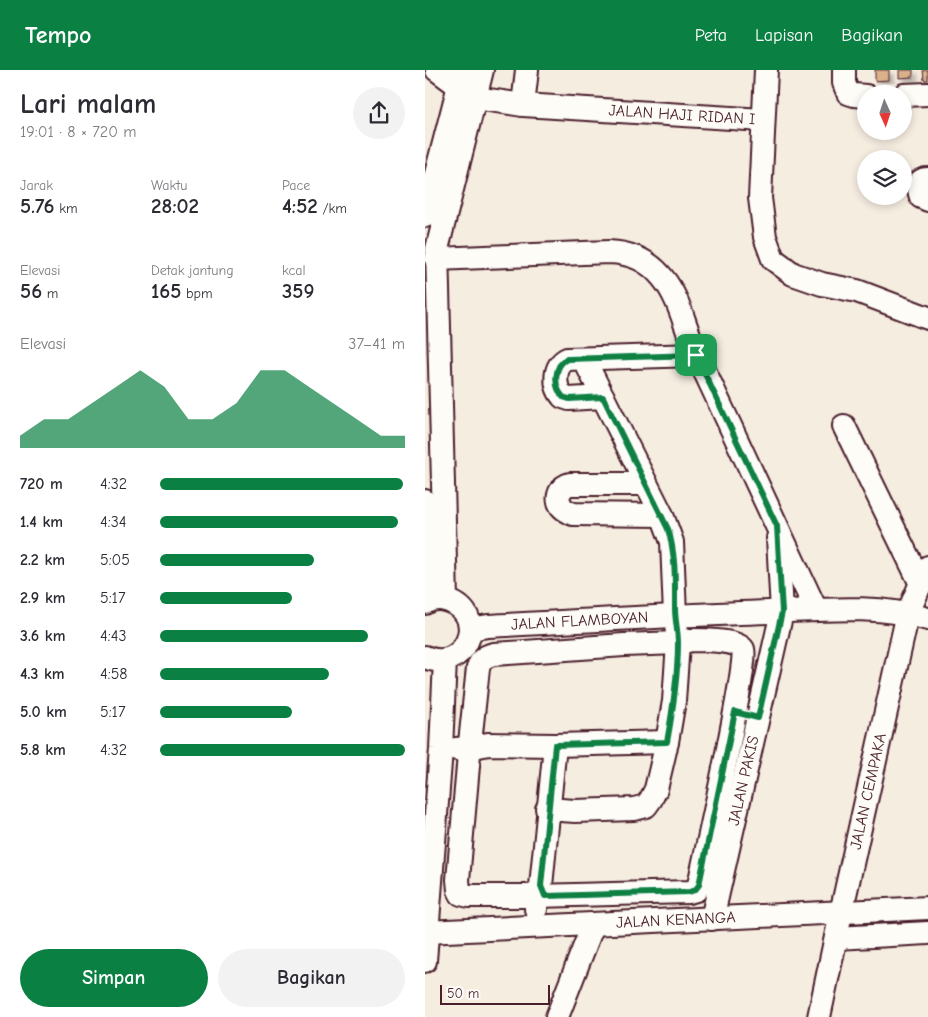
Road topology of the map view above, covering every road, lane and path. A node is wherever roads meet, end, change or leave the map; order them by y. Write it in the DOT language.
graph roads {
  1 [pos="437,70"];
  2 [pos="482,70"];
  3 [pos="527,70"];
  4 [pos="766,70"];
  5 [pos="844,70"];
  6 [pos="466,85"];
  7 [pos="928,94"];
  8 [pos="913,95"];
  9 [pos="857,96"];
  10 [pos="523,105"];
  11 [pos="763,120"];
  12 [pos="928,179"];
  13 [pos="928,200"];
  14 [pos="425,216"];
  15 [pos="436,259"];
  16 [pos="928,318"];
  17 [pos="696,355"];
  18 [pos="584,359"];
  19 [pos="603,397"];
  20 [pos="844,426"];
  21 [pos="646,484"];
  22 [pos="425,501"];
  23 [pos="662,515"];
  24 [pos="777,526"];
  25 [pos="925,576"];
  26 [pos="433,601"];
  27 [pos="817,610"];
  28 [pos="782,612"];
  29 [pos="675,615"];
  30 [pos="918,616"];
  31 [pos="470,629"];
  32 [pos="678,643"];
  33 [pos="435,658"];
  34 [pos="735,712"];
  35 [pos="758,718"];
  36 [pos="667,742"];
  37 [pos="441,743"];
  38 [pos="476,744"];
  39 [pos="555,745"];
  40 [pos="547,809"];
  41 [pos="541,893"];
  42 [pos="928,908"];
  43 [pos="841,913"];
  44 [pos="712,919"];
  45 [pos="593,925"];
  46 [pos="539,928"];
  47 [pos="427,932"];
  48 [pos="928,933"];
  49 [pos="835,938"];
  50 [pos="425,961"];
  51 [pos="557,1017"];
  52 [pos="819,1017"];
  1 -- 6 [label="street"];
  2 -- 6 [label="street"];
  3 -- 10 [label="street"];
  4 -- 11 [label="street"];
  5 -- 9 [label="street"];
  6 -- 10 [label="street, JALAN HAJI RIDAN I"];
  6 -- 14 [label="street"];
  6 -- 15 [label="street"];
  7 -- 8 [label="street"];
  10 -- 11 [label="street, JALAN HAJI RIDAN I"];
  11 -- 16 [label="street, JALAN HAJI RIDAN I"];
  12 -- 13 [label="street"];
  15 -- 17 [label="street"];
  15 -- 26 [label="street"];
  17 -- 18 [label="street"];
  17 -- 24 [label="street"];
  18 -- 19 [label="street"];
  18 -- 19 [label="street"];
  19 -- 21 [label="street"];
  20 -- 25 [label="street"];
  21 -- 23 [label="street"];
  21 -- 23 [label="street"];
  22 -- 26 [label="street"];
  23 -- 29 [label="street"];
  24 -- 27 [label="street"];
  24 -- 28 [label="street, JALAN PAKIS"];
  25 -- 30 [label="street, JALAN CEMPAKA"];
  26 -- 31 [label="street"];
  27 -- 28 [label="street, JALAN FLAMBOYAN"];
  27 -- 30 [label="street, JALAN FLAMBOYAN"];
  28 -- 29 [label="street, JALAN FLAMBOYAN"];
  28 -- 35 [label="street, JALAN PAKIS"];
  29 -- 31 [label="street, JALAN FLAMBOYAN"];
  29 -- 32 [label="street"];
  30 -- 43 [label="street, JALAN CEMPAKA"];
  31 -- 33 [label="street"];
  32 -- 34 [label="street"];
  32 -- 36 [label="street"];
  32 -- 38 [label="street"];
  33 -- 37 [label="street"];
  34 -- 35 [label="street"];
  34 -- 41 [label="street"];
  35 -- 44 [label="street, JALAN PAKIS"];
  36 -- 39 [label="street"];
  36 -- 40 [label="street"];
  37 -- 38 [label="street"];
  37 -- 47 [label="street"];
  38 -- 39 [label="street"];
  38 -- 41 [label="street"];
  39 -- 40 [label="street"];
  40 -- 41 [label="street"];
  41 -- 46 [label="street"];
  42 -- 43 [label="street, JALAN KENANGA"];
  43 -- 44 [label="street, JALAN KENANGA"];
  43 -- 49 [label="street, JALAN CEMPAKA"];
  44 -- 45 [label="street, JALAN KENANGA"];
  45 -- 46 [label="street, JALAN KENANGA"];
  45 -- 51 [label="street"];
  46 -- 47 [label="street, JALAN KENANGA"];
  47 -- 50 [label="street"];
  48 -- 49 [label="street"];
  49 -- 52 [label="street, JALAN CEMPAKA"];
}
